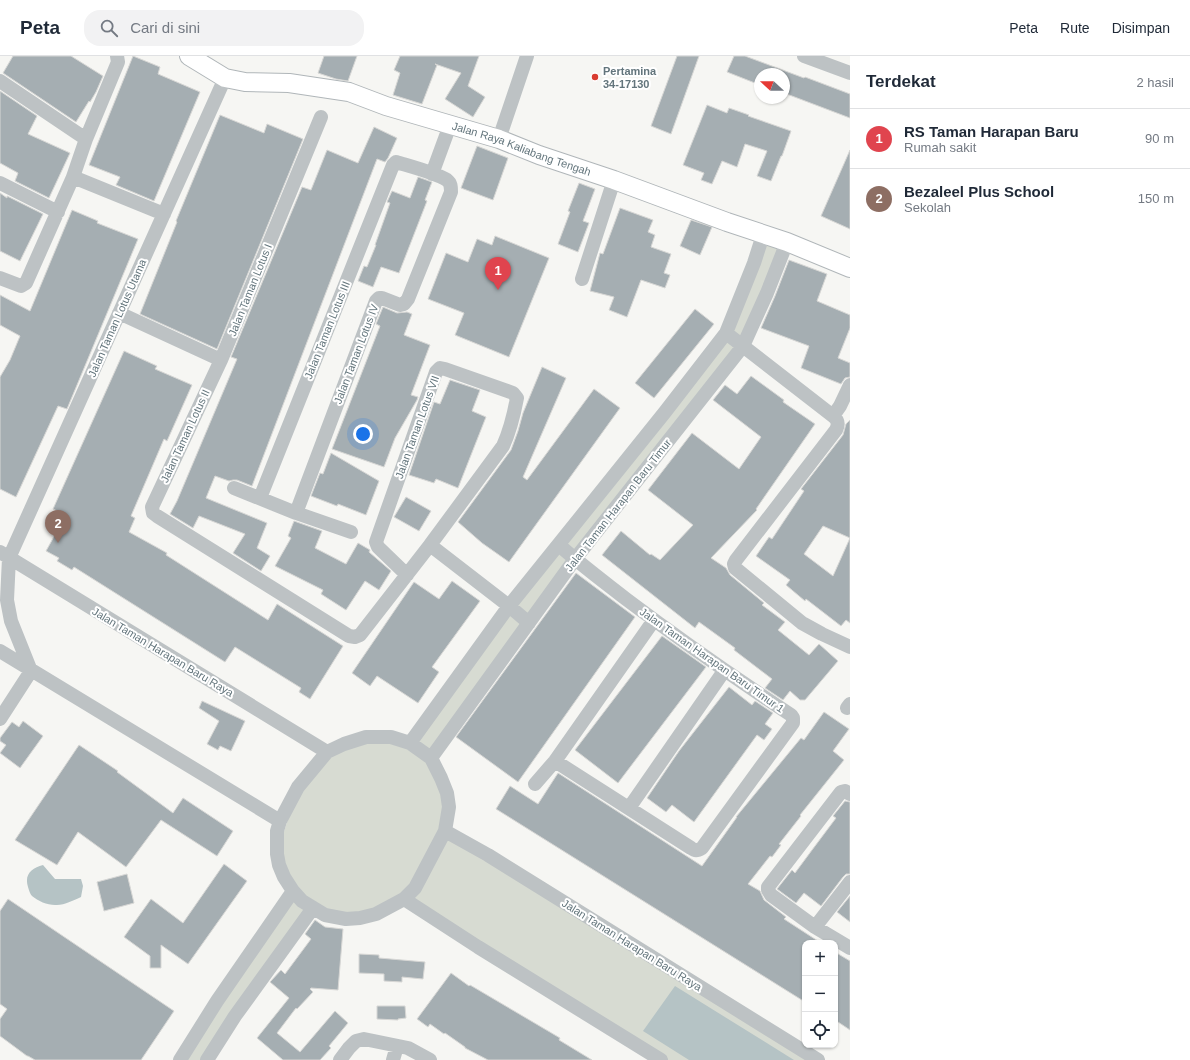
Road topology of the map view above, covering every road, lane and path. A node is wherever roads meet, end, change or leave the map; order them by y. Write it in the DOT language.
graph roads {
  1 [pos="118,56"];
  2 [pos="189,56"];
  3 [pos="527,56"];
  4 [pos="804,56"];
  5 [pos="850,72"];
  6 [pos="225,78"];
  7 [pos="0,80"];
  8 [pos="321,117"];
  9 [pos="450,125"];
  10 [pos="86,139"];
  11 [pos="499,139"];
  12 [pos="432,174"];
  13 [pos="73,177"];
  14 [pos="614,180"];
  15 [pos="0,183"];
  16 [pos="58,212"];
  17 [pos="164,214"];
  18 [pos="763,235"];
  19 [pos="787,242"];
  20 [pos="850,268"];
  21 [pos="0,278"];
  22 [pos="582,278"];
  23 [pos="119,313"];
  24 [pos="726,333"];
  25 [pos="743,346"];
  26 [pos="221,360"];
  27 [pos="850,385"];
  28 [pos="833,416"];
  29 [pos="234,488"];
  30 [pos="260,498"];
  31 [pos="153,513"];
  32 [pos="296,513"];
  33 [pos="351,532"];
  34 [pos="430,545"];
  35 [pos="559,545"];
  36 [pos="5,555"];
  37 [pos="575,559"];
  38 [pos="406,575"];
  39 [pos="510,606"];
  40 [pos="654,620"];
  41 [pos="529,623"];
  42 [pos="850,647"];
  43 [pos="0,651"];
  44 [pos="31,671"];
  45 [pos="724,671"];
  46 [pos="0,718"];
  47 [pos="410,743"];
  48 [pos="327,752"];
  49 [pos="431,758"];
  50 [pos="556,761"];
  51 [pos="535,784"];
  52 [pos="850,794"];
  53 [pos="629,808"];
  54 [pos="280,821"];
  55 [pos="445,832"];
  56 [pos="850,882"];
  57 [pos="293,891"];
  58 [pos="404,899"];
  59 [pos="313,908"];
  60 [pos="815,927"];
  61 [pos="850,948"];
  62 [pos="397,1046"];
  63 [pos="180,1060"];
  64 [pos="207,1060"];
  65 [pos="340,1060"];
  66 [pos="393,1060"];
  67 [pos="430,1060"];
  68 [pos="661,1060"];
  69 [pos="818,1060"];
  1 -- 10 [label="street"];
  2 -- 6 [label="main road, Jalan Raya Kaliabang Tengah"];
  3 -- 11 [label="street"];
  4 -- 5 [label="street"];
  6 -- 9 [label="main road, Jalan Raya Kaliabang Tengah"];
  6 -- 17 [label="street, Jalan Taman Lotus Utama"];
  7 -- 10 [label="street"];
  8 -- 26 [label="street, Jalan Taman Lotus I"];
  9 -- 11 [label="main road, Jalan Raya Kaliabang Tengah"];
  9 -- 12 [label="street"];
  10 -- 13 [label="street"];
  11 -- 14 [label="main road, Jalan Raya Kaliabang Tengah"];
  12 -- 30 [label="street, Jalan Taman Lotus III"];
  12 -- 32 [label="street, Jalan Taman Lotus IV"];
  13 -- 16 [label="street"];
  13 -- 17 [label="street"];
  14 -- 18 [label="main road, Jalan Raya Kaliabang Tengah"];
  14 -- 22 [label="street"];
  15 -- 16 [label="street"];
  16 -- 21 [label="street"];
  17 -- 23 [label="street, Jalan Taman Lotus Utama"];
  18 -- 19 [label="main road, Jalan Raya Kaliabang Tengah"];
  18 -- 24 [label="street, Jalan Taman Harapan Baru Timur"];
  19 -- 20 [label="main road, Jalan Raya Kaliabang Tengah"];
  19 -- 25 [label="street, Jalan Taman Harapan Baru Timur"];
  23 -- 26 [label="street"];
  23 -- 36 [label="street, Jalan Taman Lotus Utama"];
  24 -- 25 [label="street"];
  24 -- 35 [label="street, Jalan Taman Harapan Baru Timur"];
  25 -- 28 [label="street"];
  25 -- 37 [label="street, Jalan Taman Harapan Baru Timur"];
  26 -- 31 [label="street, Jalan Taman Lotus II"];
  27 -- 28 [label="street"];
  28 -- 42 [label="street"];
  29 -- 30 [label="street"];
  30 -- 32 [label="street"];
  31 -- 38 [label="street, Jalan Taman Lotus VII"];
  32 -- 33 [label="street"];
  34 -- 38 [label="street, Jalan Taman Lotus VII"];
  34 -- 38 [label="street, Jalan Taman Lotus VII"];
  34 -- 39 [label="street"];
  35 -- 37 [label="street, Jalan Taman Harapan Baru Timur 1"];
  35 -- 39 [label="street, Jalan Taman Harapan Baru Timur"];
  36 -- 44 [label="street"];
  36 -- 48 [label="street, Jalan Taman Harapan Baru Raya"];
  37 -- 40 [label="street, Jalan Taman Harapan Baru Timur 1"];
  37 -- 41 [label="street, Jalan Taman Harapan Baru Timur"];
  39 -- 41 [label="street"];
  39 -- 47 [label="street, Jalan Taman Harapan Baru Timur"];
  40 -- 45 [label="street, Jalan Taman Harapan Baru Timur 1"];
  40 -- 50 [label="street"];
  41 -- 49 [label="street, Jalan Taman Harapan Baru Timur"];
  43 -- 44 [label="street"];
  44 -- 46 [label="street"];
  44 -- 54 [label="street"];
  45 -- 53 [label="street"];
  45 -- 53 [label="street, Jalan Taman Harapan Baru Timur 1"];
  47 -- 48 [label="street"];
  47 -- 49 [label="street"];
  48 -- 54 [label="street"];
  49 -- 55 [label="street"];
  50 -- 51 [label="street"];
  50 -- 53 [label="street"];
  52 -- 60 [label="street"];
  54 -- 57 [label="street"];
  55 -- 58 [label="street"];
  55 -- 69 [label="street, Jalan Taman Harapan Baru Raya"];
  56 -- 60 [label="street"];
  57 -- 59 [label="street"];
  57 -- 63 [label="street"];
  58 -- 59 [label="street"];
  58 -- 68 [label="street"];
  59 -- 64 [label="street"];
  60 -- 61 [label="street"];
  62 -- 65 [label="street"];
  62 -- 66 [label="street"];
  62 -- 67 [label="street"];
}
